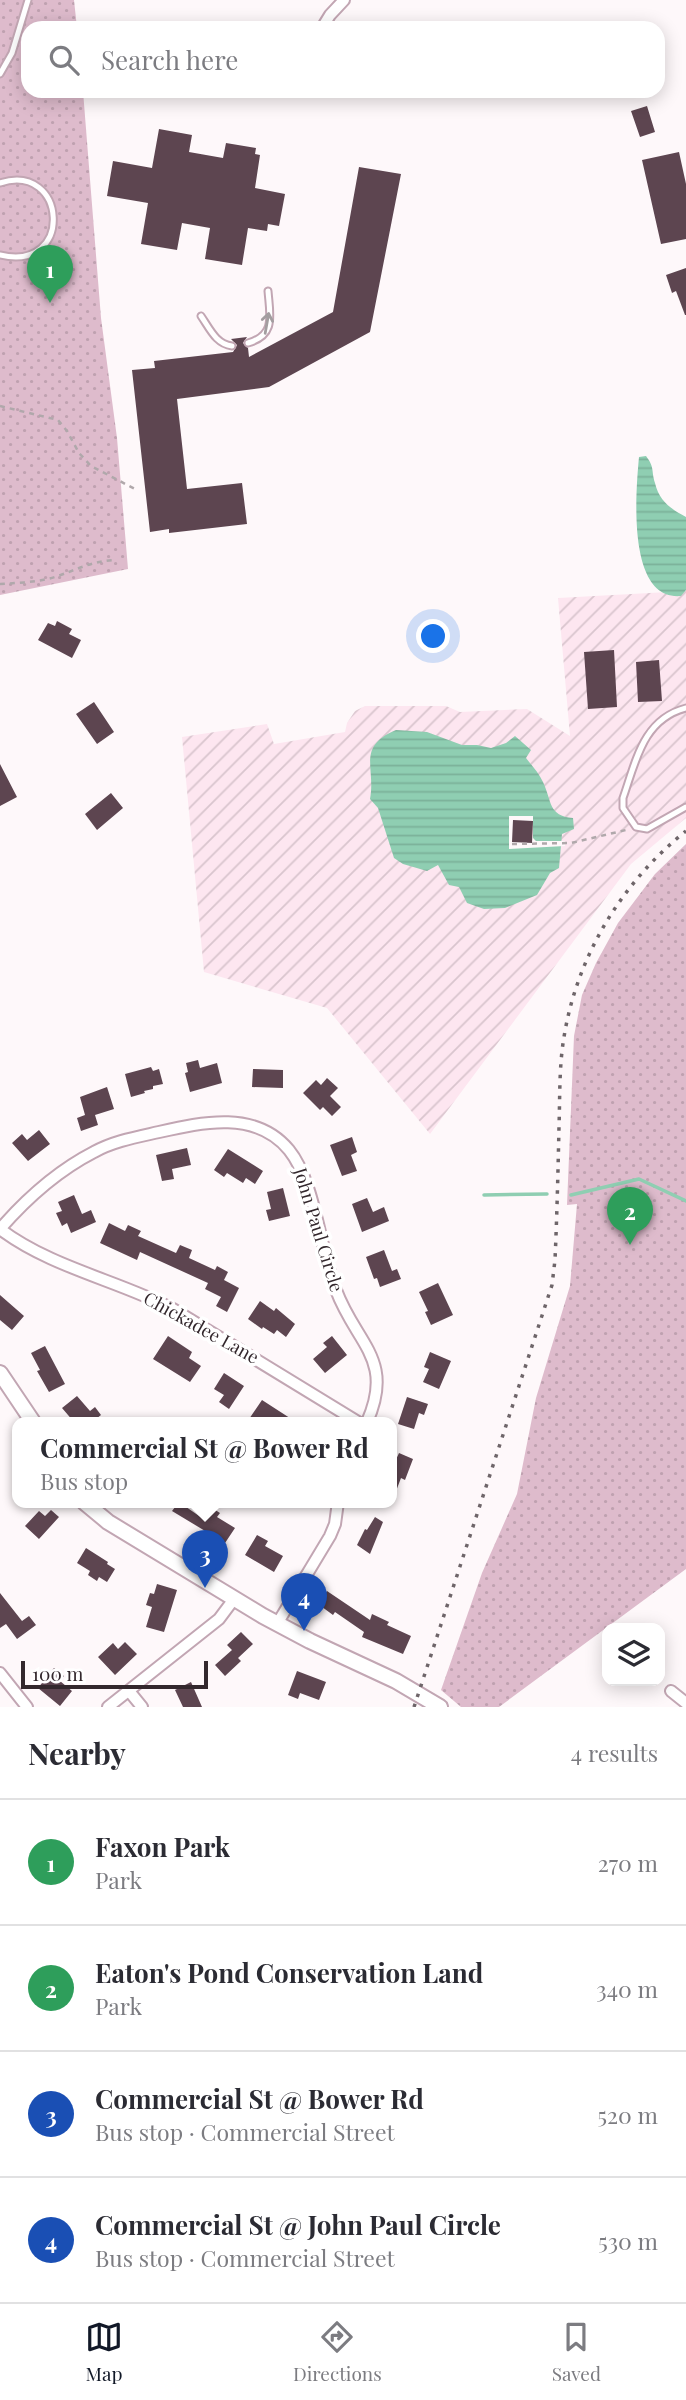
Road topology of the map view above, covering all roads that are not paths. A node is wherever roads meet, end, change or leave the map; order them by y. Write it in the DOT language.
graph roads {
  1 [pos="27,0"];
  2 [pos="344,0"];
  3 [pos="21,21"];
  4 [pos="21,21"];
  5 [pos="326,21"];
  6 [pos="0,74"];
  7 [pos="0,183"];
  8 [pos="0,255"];
  9 [pos="268,291"];
  10 [pos="201,316"];
  11 [pos="248,343"];
  12 [pos="232,345"];
  13 [pos="686,708"];
  14 [pos="686,807"];
  15 [pos="0,1229"];
  16 [pos="0,1373"];
  17 [pos="30,1417"];
  18 [pos="350,1417"];
  19 [pos="369,1417"];
  20 [pos="91,1508"];
  21 [pos="337,1508"];
  22 [pos="234,1598"];
  23 [pos="277,1624"];
  24 [pos="0,1673"];
  25 [pos="129,1691"];
  26 [pos="671,1691"];
  27 [pos="686,1703"];
  28 [pos="27,1707"];
  29 [pos="108,1707"];
  30 [pos="142,1707"];
  31 [pos="440,1707"];
  1 -- 3 [label="lane"];
  2 -- 5 [label="street"];
  4 -- 6 [label="lane"];
  7 -- 8 [label="lane"];
  11 -- 9 [label="lane, one-way"];
  10 -- 12 [label="lane"];
  13 -- 14 [label="lane"];
  15 -- 18 [label="street, Chickadee Lane"];
  15 -- 19 [label="street, John Paul Circle"];
  16 -- 17 [label="main road"];
  20 -- 22 [label="main road"];
  21 -- 23 [label="street"];
  22 -- 23 [label="main road"];
  22 -- 25 [label="street"];
  23 -- 31 [label="main road"];
  24 -- 28 [label="street"];
  25 -- 29 [label="street"];
  25 -- 30 [label="street"];
  26 -- 27 [label="street"];
}
